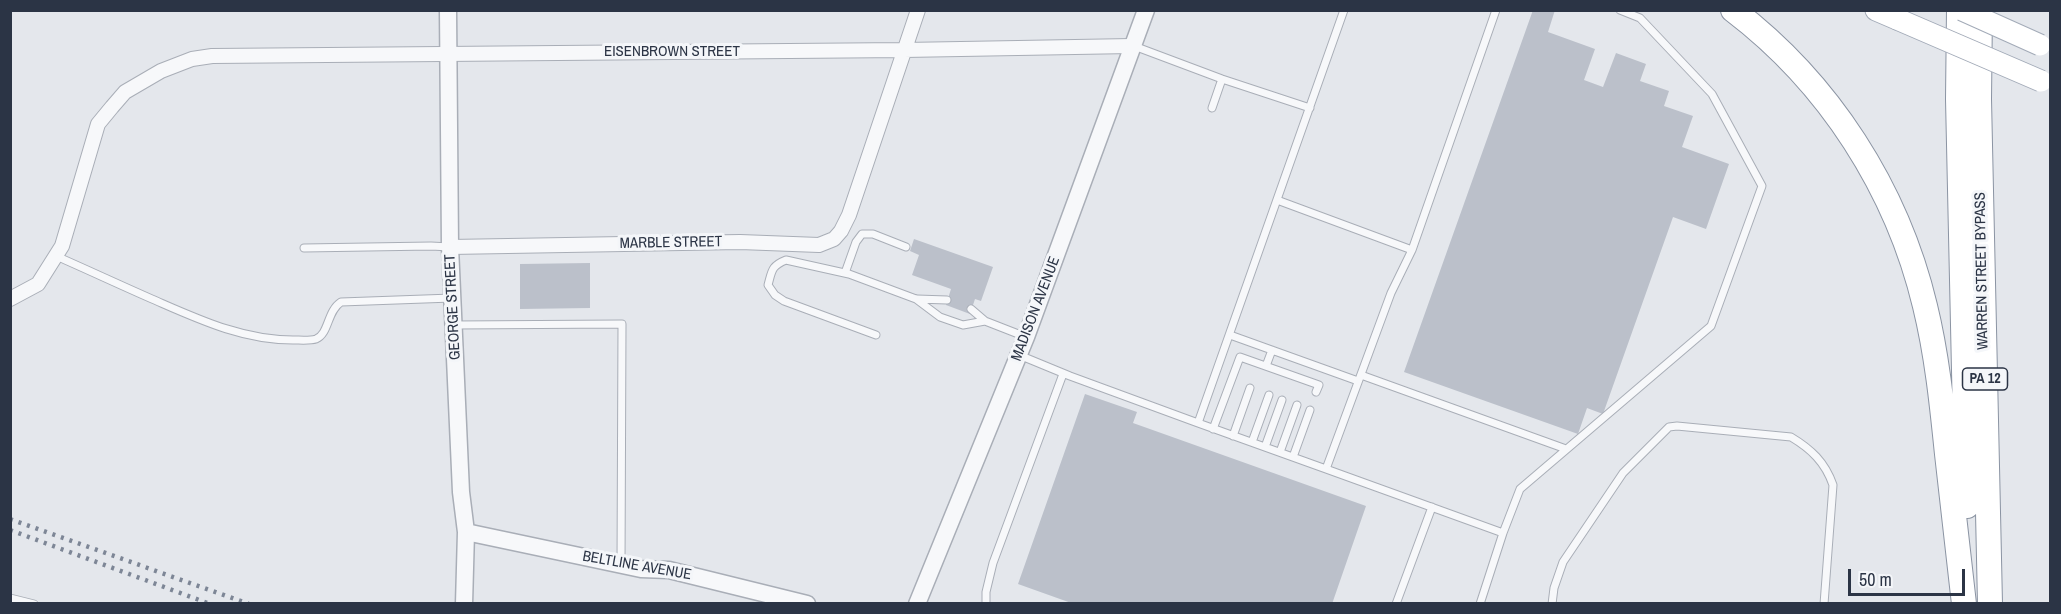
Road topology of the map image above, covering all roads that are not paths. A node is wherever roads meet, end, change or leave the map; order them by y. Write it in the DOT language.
graph roads {
  1 [pos="448,10"];
  2 [pos="918,10"];
  3 [pos="1146,10"];
  4 [pos="1344,10"];
  5 [pos="1496,10"];
  6 [pos="1620,10"];
  7 [pos="1733,10"];
  8 [pos="1876,10"];
  9 [pos="1948,10"];
  10 [pos="1960,10"];
  11 [pos="1980,10"];
  12 [pos="1132,46"];
  13 [pos="2047,47"];
  14 [pos="904,50"];
  15 [pos="448,54"];
  16 [pos="1222,80"];
  17 [pos="2046,83"];
  18 [pos="1958,99"];
  19 [pos="1212,108"];
  20 [pos="1310,108"];
  21 [pos="1277,200"];
  22 [pos="450,247"];
  23 [pos="906,247"];
  24 [pos="304,248"];
  25 [pos="1412,250"];
  26 [pos="56,256"];
  27 [pos="845,273"];
  28 [pos="452,298"];
  29 [pos="10,299"];
  30 [pos="916,299"];
  31 [pos="947,300"];
  32 [pos="971,309"];
  33 [pos="985,321"];
  34 [pos="453,325"];
  35 [pos="876,335"];
  36 [pos="1230,335"];
  37 [pos="1026,338"];
  38 [pos="1272,350"];
  39 [pos="1019,355"];
  40 [pos="1261,367"];
  41 [pos="1063,374"];
  42 [pos="1360,378"];
  43 [pos="1250,388"];
  44 [pos="1316,392"];
  45 [pos="1269,395"];
  46 [pos="1282,400"];
  47 [pos="1296,405"];
  48 [pos="1310,410"];
  49 [pos="1198,423"];
  50 [pos="1213,429"];
  51 [pos="1233,436"];
  52 [pos="1252,442"];
  53 [pos="1265,447"];
  54 [pos="1566,449"];
  55 [pos="1280,452"];
  56 [pos="1293,457"];
  57 [pos="1326,469"];
  58 [pos="1432,507"];
  59 [pos="466,532"];
  60 [pos="1503,533"];
  61 [pos="621,565"];
  62 [pos="10,598"];
  63 [pos="33,603"];
  64 [pos="464,603"];
  65 [pos="807,603"];
  66 [pos="917,603"];
  67 [pos="986,603"];
  68 [pos="1396,603"];
  69 [pos="1480,603"];
  70 [pos="1552,603"];
  71 [pos="1824,603"];
  72 [pos="1964,603"];
  73 [pos="1969,603"];
  74 [pos="1990,603"];
  1 -- 15 [label="street, GEORGE STREET"];
  2 -- 14 [label="street, MARBLE STREET"];
  3 -- 12 [label="street, MADISON AVENUE"];
  4 -- 20 [label="lane"];
  5 -- 25 [label="lane"];
  6 -- 54 [label="lane"];
  7 -- 72 [label="highway"];
  8 -- 17 [label="main road, bridge"];
  9 -- 18 [label="highway"];
  10 -- 13 [label="main road, bridge"];
  10 -- 18 [label="highway, WARREN STREET BYPASS / PA 12"];
  11 -- 74 [label="highway, WARREN STREET BYPASS / PA 12"];
  12 -- 14 [label="street, EISENBROWN STREET"];
  12 -- 16 [label="lane"];
  12 -- 37 [label="street, MADISON AVENUE"];
  14 -- 15 [label="street, EISENBROWN STREET"];
  14 -- 22 [label="street, MARBLE STREET"];
  15 -- 22 [label="street, GEORGE STREET"];
  15 -- 26 [label="street, EISENBROWN STREET"];
  16 -- 19 [label="lane"];
  16 -- 20 [label="lane"];
  18 -- 73 [label="highway, WARREN STREET BYPASS / PA 12"];
  20 -- 21 [label="lane"];
  21 -- 25 [label="lane"];
  21 -- 36 [label="lane"];
  22 -- 24 [label="lane, MARBLE STREET"];
  22 -- 28 [label="street, GEORGE STREET"];
  23 -- 27 [label="lane"];
  25 -- 42 [label="lane"];
  26 -- 28 [label="lane"];
  26 -- 29 [label="street, EISENBROWN STREET"];
  27 -- 30 [label="lane"];
  27 -- 35 [label="lane"];
  28 -- 34 [label="street, GEORGE STREET"];
  30 -- 31 [label="lane"];
  30 -- 33 [label="lane"];
  32 -- 33 [label="lane"];
  33 -- 37 [label="lane"];
  34 -- 59 [label="street, GEORGE STREET"];
  34 -- 61 [label="lane"];
  36 -- 38 [label="lane"];
  36 -- 49 [label="lane"];
  37 -- 39 [label="street, MADISON AVENUE"];
  38 -- 40 [label="lane"];
  38 -- 42 [label="lane"];
  39 -- 41 [label="lane"];
  39 -- 66 [label="street, MADISON AVENUE"];
  40 -- 44 [label="lane"];
  40 -- 50 [label="lane"];
  41 -- 49 [label="lane"];
  41 -- 67 [label="lane"];
  42 -- 54 [label="lane"];
  42 -- 57 [label="lane"];
  43 -- 51 [label="lane"];
  45 -- 52 [label="lane"];
  46 -- 53 [label="lane"];
  47 -- 55 [label="lane"];
  48 -- 56 [label="lane"];
  49 -- 50 [label="lane"];
  50 -- 51 [label="lane"];
  51 -- 52 [label="lane"];
  52 -- 53 [label="lane"];
  53 -- 55 [label="lane"];
  54 -- 60 [label="lane"];
  55 -- 56 [label="lane"];
  56 -- 57 [label="lane"];
  57 -- 58 [label="lane"];
  58 -- 60 [label="lane"];
  58 -- 68 [label="lane"];
  59 -- 61 [label="street, BELTLINE AVENUE"];
  59 -- 64 [label="street, GEORGE STREET"];
  60 -- 69 [label="lane"];
  61 -- 65 [label="street, BELTLINE AVENUE"];
  62 -- 63 [label="lane"];
  70 -- 71 [label="lane"];
}
